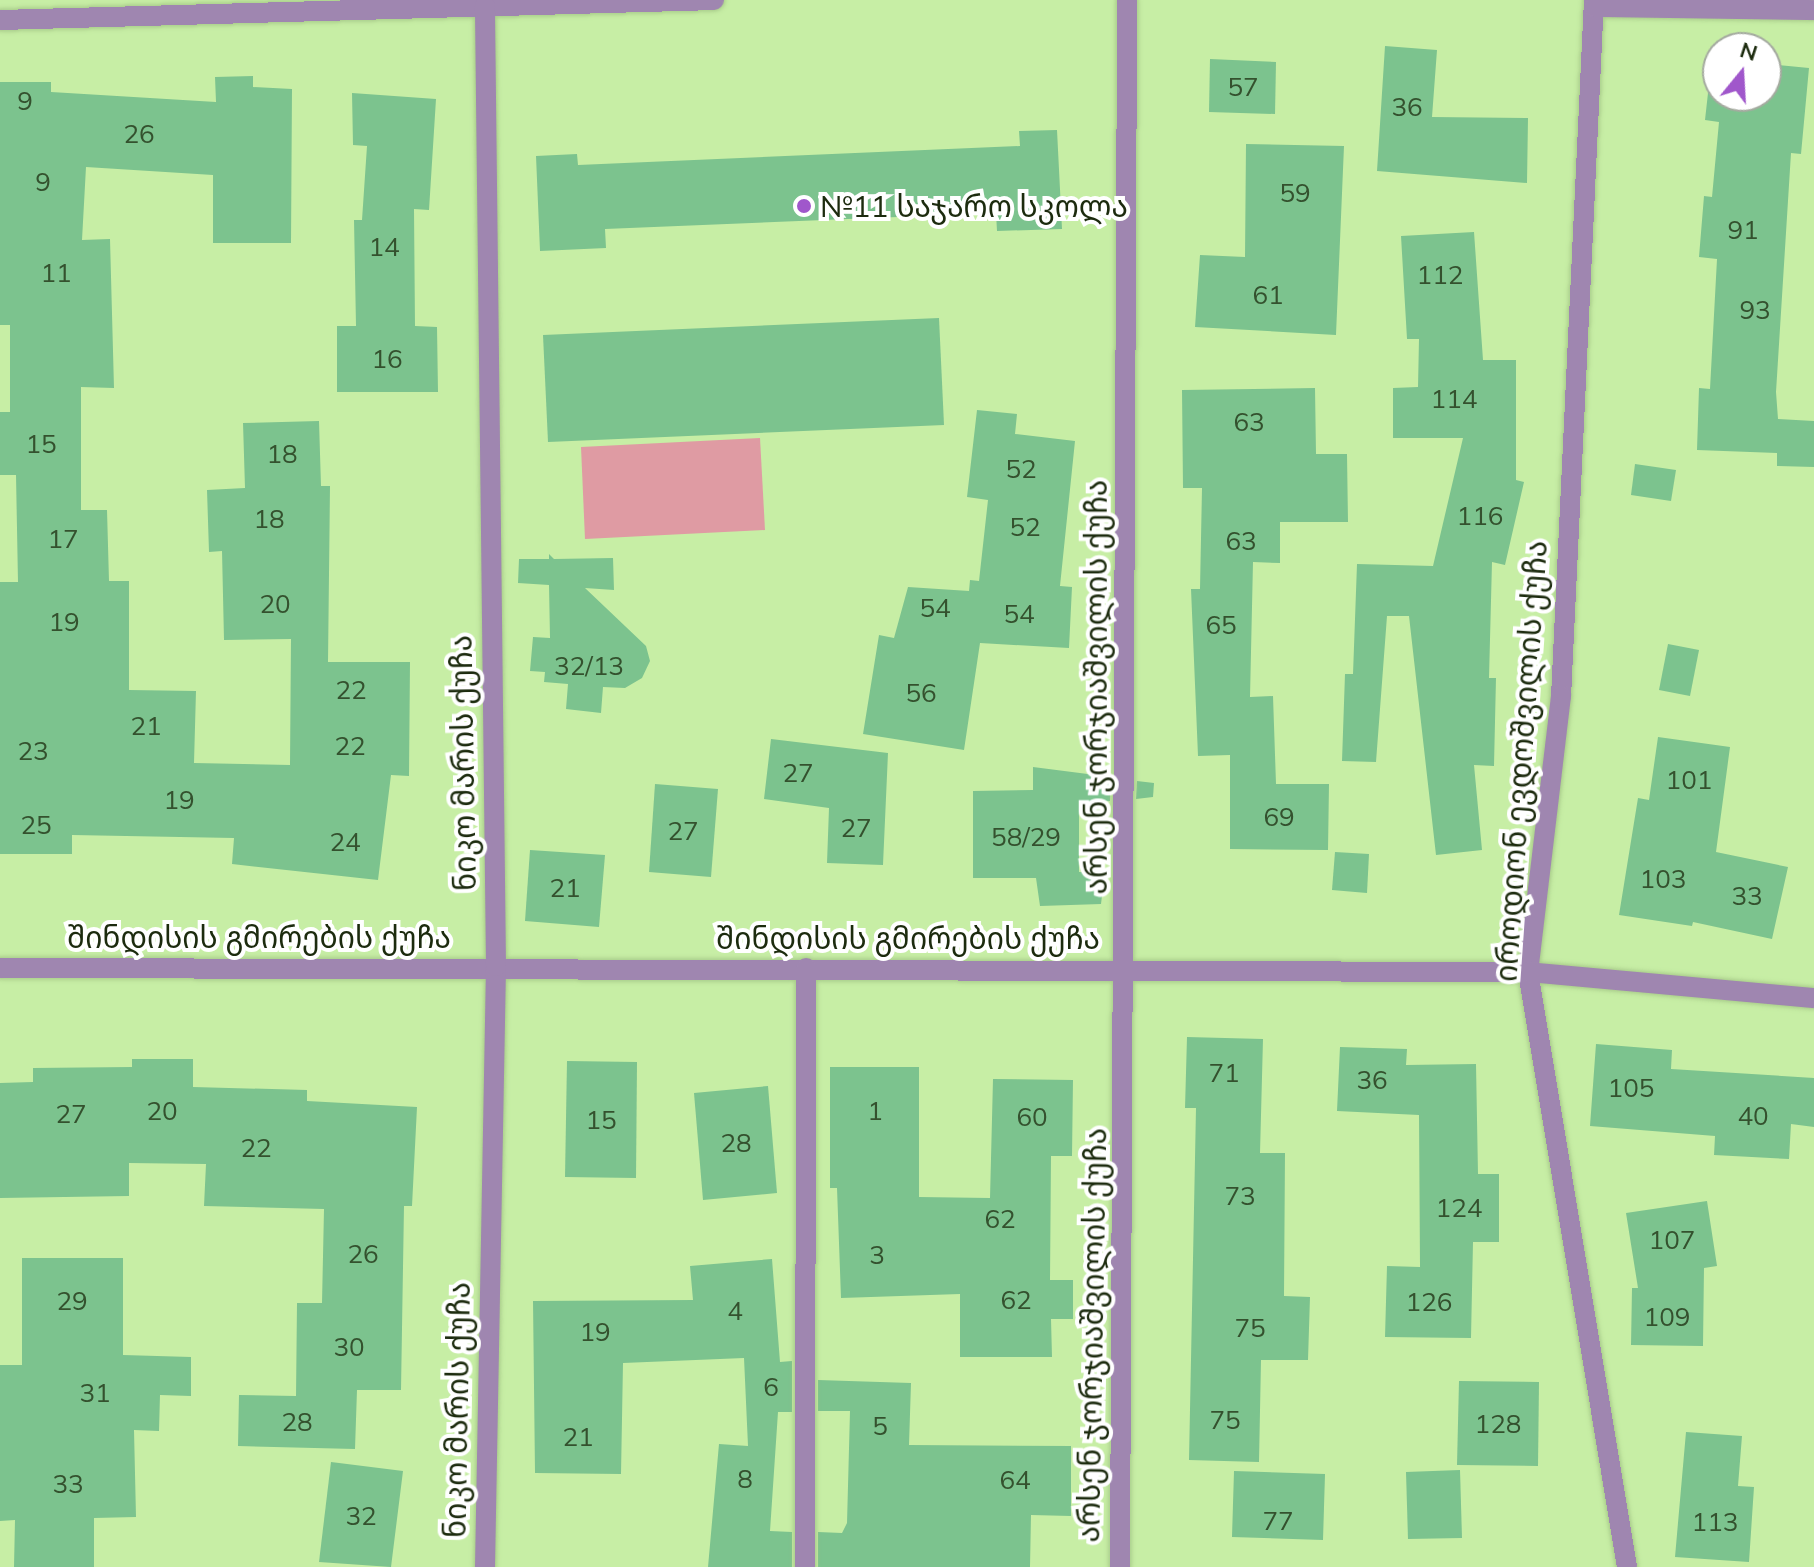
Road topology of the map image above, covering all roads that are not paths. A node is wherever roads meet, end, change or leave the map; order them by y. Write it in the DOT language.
graph roads {
  1 [pos="714,0"];
  2 [pos="1127,0"];
  3 [pos="613,2"];
  4 [pos="1594,4"];
  5 [pos="485,6"];
  6 [pos="1814,10"];
  7 [pos="0,20"];
  8 [pos="496,966"];
  9 [pos="0,968"];
  10 [pos="806,968"];
  11 [pos="1125,968"];
  12 [pos="1528,972"];
  13 [pos="1814,998"];
  14 [pos="485,1567"];
  15 [pos="805,1567"];
  16 [pos="1120,1567"];
  17 [pos="1627,1567"];
  1 -- 3 [label="street"];
  2 -- 11 [label="street, არსენ ჯორჯიაშვილის ქუჩა"];
  3 -- 5 [label="street"];
  4 -- 6 [label="street"];
  4 -- 12 [label="street, იროდიონ ევდოშვილის ქუჩა"];
  5 -- 7 [label="street"];
  5 -- 8 [label="street, ნიკო მარის ქუჩა"];
  8 -- 9 [label="street, შინდისის გმირების ქუჩა"];
  8 -- 10 [label="street, შინდისის გმირების ქუჩა"];
  8 -- 14 [label="street, ნიკო მარის ქუჩა"];
  10 -- 11 [label="street, შინდისის გმირების ქუჩა"];
  10 -- 15 [label="street"];
  11 -- 12 [label="street, შინდისის გმირების ქუჩა"];
  11 -- 16 [label="street, არსენ ჯორჯიაშვილის ქუჩა"];
  12 -- 13 [label="street, შინდისის გმირების ქუჩა"];
  12 -- 17 [label="street, იროდიონ ევდოშვილის ქუჩა"];
}
